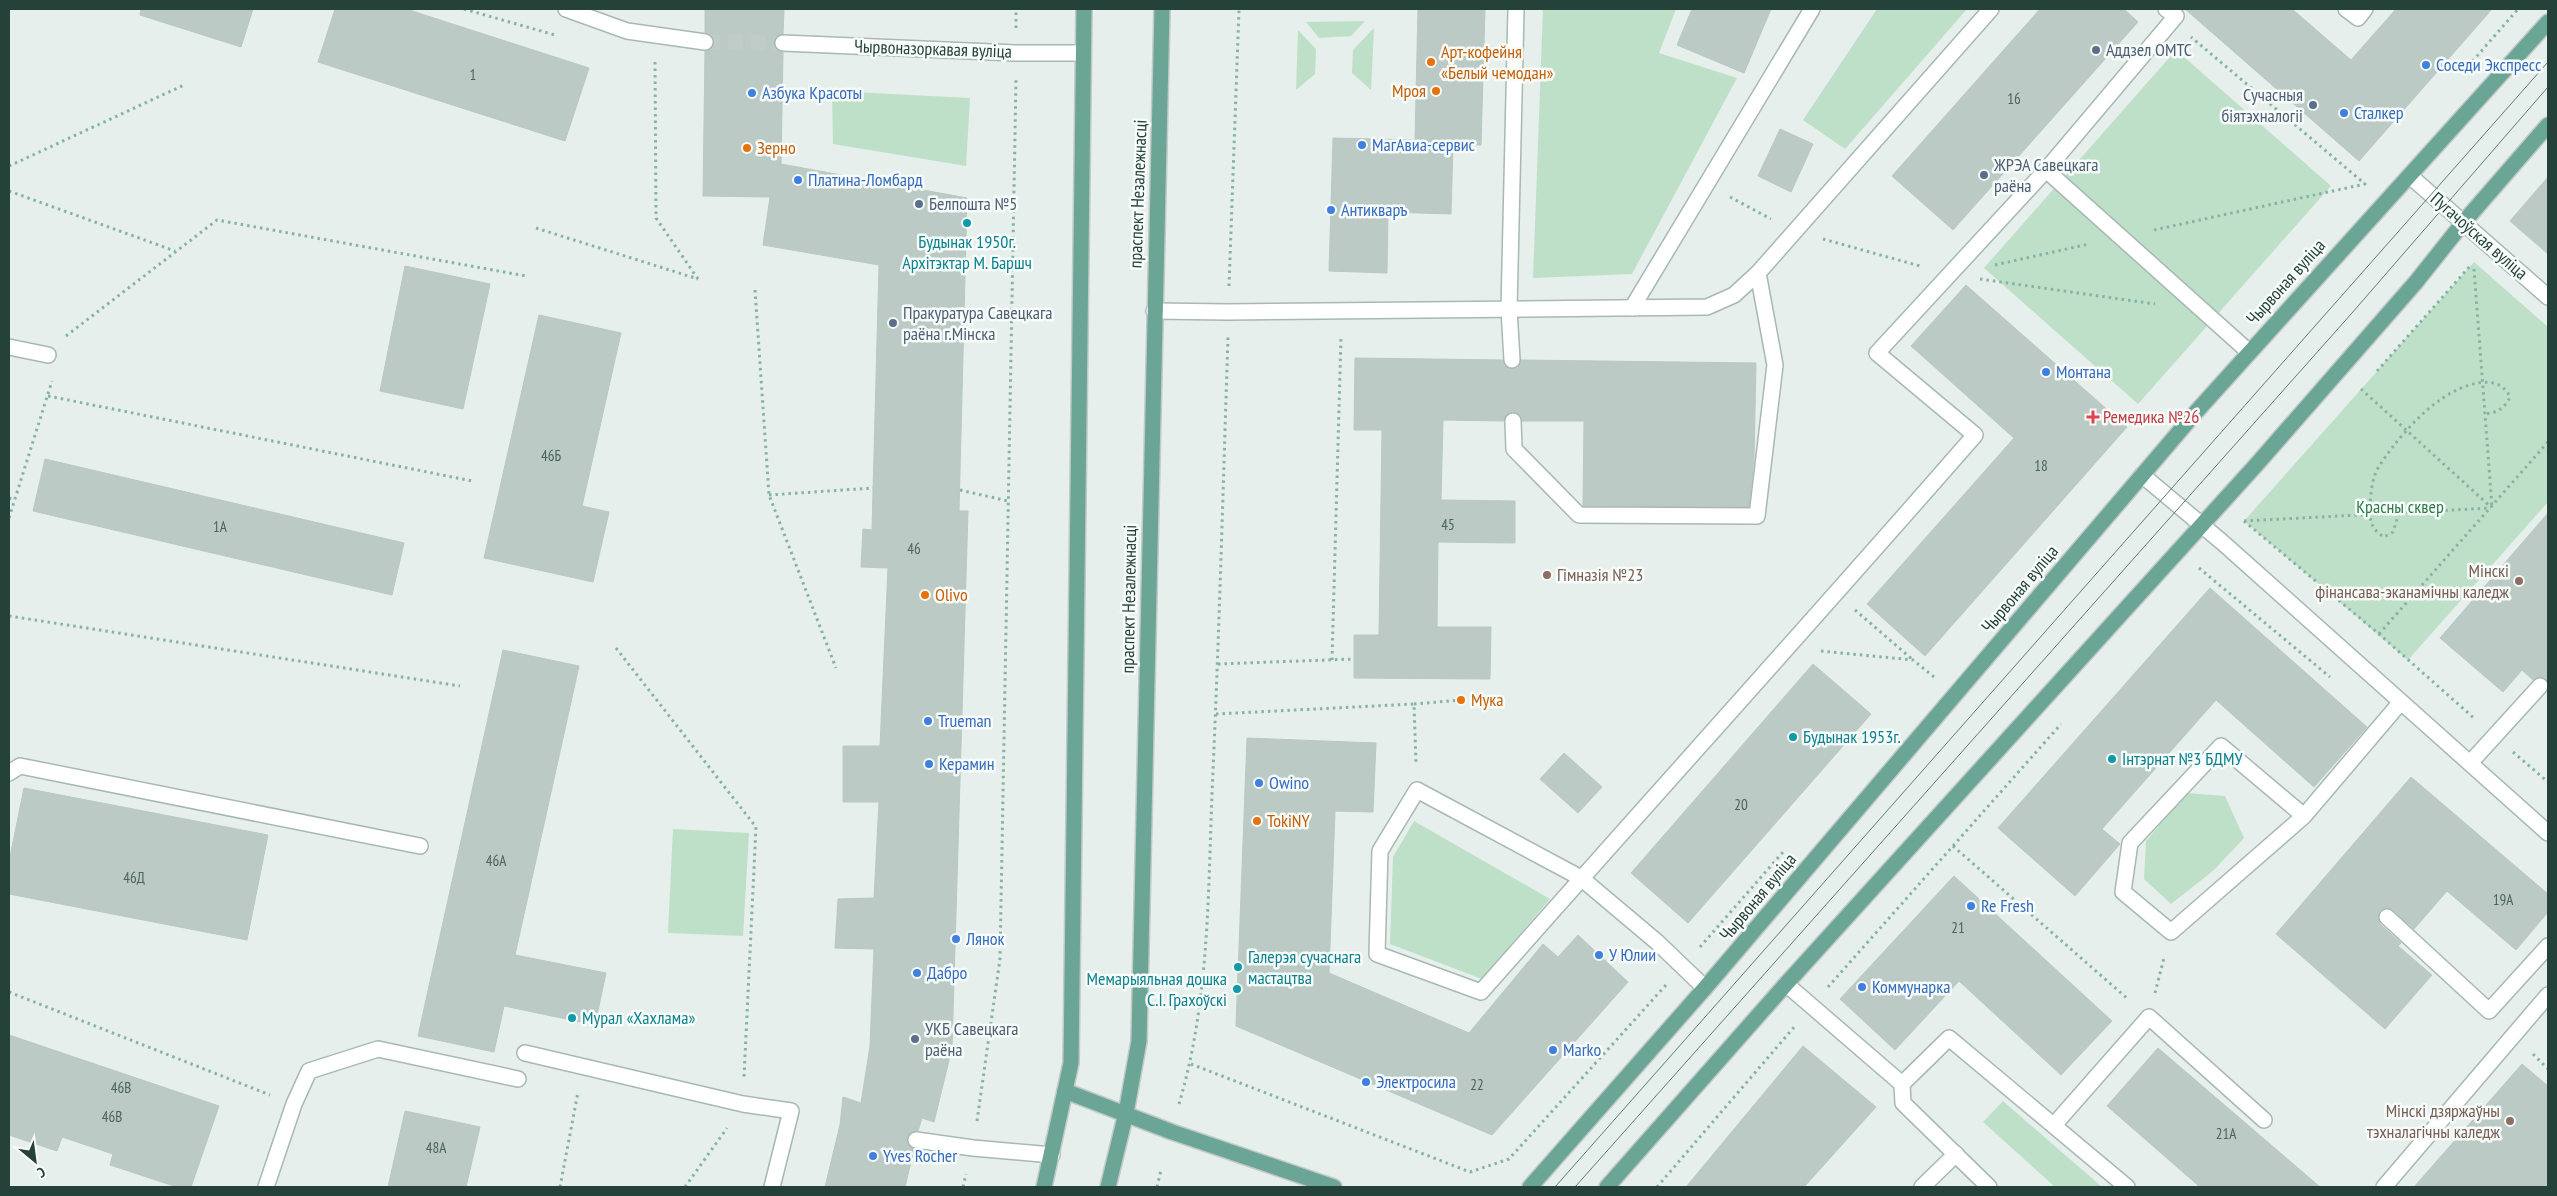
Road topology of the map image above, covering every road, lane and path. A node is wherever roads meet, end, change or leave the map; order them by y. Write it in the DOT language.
graph roads {
  1 [pos="566,9"];
  2 [pos="1016,9"];
  3 [pos="1084,9"];
  4 [pos="1162,9"];
  5 [pos="1239,9"];
  6 [pos="1516,9"];
  7 [pos="1812,9"];
  8 [pos="1991,9"];
  9 [pos="2346,9"];
  10 [pos="2365,9"];
  11 [pos="2518,9"];
  12 [pos="2169,15"];
  13 [pos="2548,22"];
  14 [pos="656,35"];
  15 [pos="705,42"];
  16 [pos="783,42"];
  17 [pos="1015,53"];
  18 [pos="1083,53"];
  19 [pos="2460,76"];
  20 [pos="184,85"];
  21 [pos="2548,125"];
  22 [pos="9,166"];
  23 [pos="2046,170"];
  24 [pos="2410,176"];
  25 [pos="2371,177"];
  26 [pos="2365,184"];
  27 [pos="9,191"];
  28 [pos="2358,191"];
  29 [pos="2463,222"];
  30 [pos="536,228"];
  31 [pos="2121,237"];
  32 [pos="176,252"];
  33 [pos="2474,262"];
  34 [pos="1758,273"];
  35 [pos="1950,275"];
  36 [pos="526,276"];
  37 [pos="755,290"];
  38 [pos="2548,297"];
  39 [pos="1632,308"];
  40 [pos="1509,309"];
  41 [pos="1154,311"];
  42 [pos="1342,311"];
  43 [pos="1228,312"];
  44 [pos="64,344"];
  45 [pos="9,347"];
  46 [pos="2249,352"];
  47 [pos="48,355"];
  48 [pos="1512,360"];
  49 [pos="53,379"];
  50 [pos="2482,382"];
  51 [pos="2361,390"];
  52 [pos="48,396"];
  53 [pos="2485,414"];
  54 [pos="1513,421"];
  55 [pos="2407,431"];
  56 [pos="2548,442"];
  57 [pos="2142,475"];
  58 [pos="472,481"];
  59 [pos="873,488"];
  60 [pos="960,490"];
  61 [pos="770,495"];
  62 [pos="9,498"];
  63 [pos="15,499"];
  64 [pos="1008,501"];
  65 [pos="2492,508"];
  66 [pos="2400,512"];
  67 [pos="2370,514"];
  68 [pos="9,518"];
  69 [pos="2199,525"];
  70 [pos="2200,567"];
  71 [pos="2193,574"];
  72 [pos="1836,593"];
  73 [pos="9,616"];
  74 [pos="2379,634"];
  75 [pos="616,648"];
  76 [pos="1786,648"];
  77 [pos="1354,659"];
  78 [pos="1332,660"];
  79 [pos="1913,660"];
  80 [pos="1218,664"];
  81 [pos="836,668"];
  82 [pos="1941,670"];
  83 [pos="1934,677"];
  84 [pos="1928,684"];
  85 [pos="460,686"];
  86 [pos="2540,686"];
  87 [pos="1460,700"];
  88 [pos="2400,703"];
  89 [pos="1414,704"];
  90 [pos="1216,714"];
  91 [pos="2064,721"];
  92 [pos="2496,737"];
  93 [pos="2470,764"];
  94 [pos="9,773"];
  95 [pos="2548,782"];
  96 [pos="1417,790"];
  97 [pos="2304,816"];
  98 [pos="2548,834"];
  99 [pos="420,846"];
  100 [pos="1953,846"];
  101 [pos="1787,847"];
  102 [pos="1581,878"];
  103 [pos="2387,917"];
  104 [pos="2170,932"];
  105 [pos="2548,946"];
  106 [pos="1682,967"];
  107 [pos="1786,984"];
  108 [pos="1705,988"];
  109 [pos="9,992"];
  110 [pos="2548,995"];
  111 [pos="1812,1006"];
  112 [pos="2149,1017"];
  113 [pos="525,1054"];
  114 [pos="1191,1064"];
  115 [pos="583,1067"];
  116 [pos="518,1079"];
  117 [pos="1902,1084"];
  118 [pos="1065,1091"];
  119 [pos="294,1104"];
  120 [pos="743,1104"];
  121 [pos="1179,1104"];
  122 [pos="1126,1113"];
  123 [pos="2264,1120"];
  124 [pos="2054,1125"];
  125 [pos="916,1140"];
  126 [pos="973,1148"];
  127 [pos="1956,1154"];
  128 [pos="1052,1155"];
  129 [pos="1161,1170"];
  130 [pos="266,1187"];
  131 [pos="560,1187"];
  132 [pos="685,1187"];
  133 [pos="772,1187"];
  134 [pos="963,1187"];
  135 [pos="1044,1187"];
  136 [pos="1108,1187"];
  137 [pos="1157,1187"];
  138 [pos="1334,1187"];
  139 [pos="1530,1187"];
  140 [pos="1607,1187"];
  141 [pos="1657,1187"];
  142 [pos="1922,1187"];
  143 [pos="1989,1187"];
  144 [pos="2127,1187"];
  145 [pos="2384,1187"];
  1 -- 14 [label="street"];
  2 -- 17 [label="path"];
  3 -- 18 [label="main road"];
  4 -- 41 [label="main road, праспект Незалежнасці"];
  5 -- 43 [label="path"];
  6 -- 40 [label="street"];
  7 -- 39 [label="street"];
  8 -- 34 [label="street"];
  9 -- 10 [label="street"];
  11 -- 19 [label="path"];
  12 -- 23 [label="street"];
  12 -- 26 [label="path"];
  13 -- 24 [label="main road, Чырвоная вуліца"];
  14 -- 15 [label="street"];
  14 -- 30 [label="path"];
  16 -- 17 [label="street, Чырвоназоркавая вуліца"];
  17 -- 18 [label="street, Чырвоназоркавая вуліца"];
  17 -- 64 [label="path"];
  18 -- 118 [label="main road"];
  20 -- 22 [label="path"];
  21 -- 29 [label="main road"];
  23 -- 31 [label="street"];
  23 -- 35 [label="street"];
  24 -- 29 [label="street, Пугачоўская вуліца"];
  24 -- 46 [label="main road, Чырвоная вуліца"];
  25 -- 26 [label="path"];
  26 -- 28 [label="path"];
  26 -- 31 [label="path"];
  27 -- 32 [label="path"];
  29 -- 38 [label="street, Пугачоўская вуліца"];
  29 -- 69 [label="main road"];
  31 -- 35 [label="path"];
  31 -- 46 [label="street"];
  32 -- 36 [label="path"];
  32 -- 44 [label="path"];
  33 -- 50 [label="path"];
  34 -- 39 [label="street"];
  34 -- 54 [label="street"];
  35 -- 72 [label="street"];
  37 -- 61 [label="path"];
  39 -- 40 [label="street"];
  40 -- 42 [label="street"];
  40 -- 48 [label="street"];
  41 -- 43 [label="street"];
  41 -- 122 [label="main road, праспект Незалежнасці"];
  42 -- 43 [label="street"];
  42 -- 78 [label="path"];
  43 -- 80 [label="path"];
  45 -- 47 [label="street"];
  46 -- 57 [label="main road, Чырвоная вуліца"];
  49 -- 52 [label="path"];
  50 -- 53 [label="path"];
  50 -- 53 [label="path"];
  50 -- 55 [label="path"];
  51 -- 55 [label="path"];
  52 -- 58 [label="path"];
  52 -- 63 [label="path"];
  53 -- 65 [label="path"];
  55 -- 65 [label="path"];
  55 -- 67 [label="path"];
  56 -- 65 [label="path"];
  57 -- 69 [label="street"];
  57 -- 108 [label="main road, Чырвоная вуліца"];
  59 -- 61 [label="path"];
  60 -- 64 [label="path"];
  61 -- 81 [label="path"];
  62 -- 63 [label="path"];
  63 -- 68 [label="path"];
  64 -- 126 [label="path"];
  65 -- 66 [label="path"];
  65 -- 74 [label="path"];
  66 -- 67 [label="path"];
  66 -- 67 [label="path"];
  67 -- 74 [label="path"];
  69 -- 88 [label="street"];
  69 -- 107 [label="main road"];
  70 -- 71 [label="path"];
  72 -- 76 [label="street"];
  72 -- 79 [label="path"];
  73 -- 85 [label="path"];
  74 -- 92 [label="path"];
  75 -- 120 [label="path"];
  76 -- 79 [label="path"];
  76 -- 102 [label="street"];
  77 -- 78 [label="path"];
  78 -- 80 [label="path"];
  79 -- 83 [label="path"];
  80 -- 90 [label="path"];
  82 -- 83 [label="path"];
  83 -- 84 [label="path"];
  86 -- 92 [label="street"];
  87 -- 89 [label="path"];
  88 -- 93 [label="street"];
  88 -- 97 [label="street"];
  89 -- 90 [label="path"];
  89 -- 96 [label="path"];
  90 -- 114 [label="path"];
  91 -- 100 [label="path"];
  92 -- 93 [label="street"];
  92 -- 95 [label="path"];
  93 -- 98 [label="street"];
  94 -- 99 [label="street"];
  96 -- 102 [label="street"];
  96 -- 102 [label="street"];
  97 -- 104 [label="street"];
  97 -- 104 [label="street"];
  100 -- 111 [label="path"];
  100 -- 112 [label="path"];
  101 -- 106 [label="path"];
  102 -- 106 [label="street"];
  103 -- 105 [label="street"];
  104 -- 112 [label="path"];
  106 -- 108 [label="street"];
  106 -- 114 [label="path"];
  107 -- 111 [label="street"];
  107 -- 140 [label="main road"];
  108 -- 139 [label="main road, Чырвоная вуліца"];
  109 -- 119 [label="path"];
  110 -- 145 [label="street"];
  111 -- 117 [label="street"];
  111 -- 141 [label="path"];
  112 -- 123 [label="street"];
  112 -- 124 [label="street"];
  113 -- 115 [label="street"];
  114 -- 121 [label="path"];
  115 -- 120 [label="street"];
  115 -- 131 [label="path"];
  116 -- 119 [label="street"];
  117 -- 124 [label="street"];
  117 -- 127 [label="street"];
  118 -- 122 [label="main road"];
  118 -- 128 [label="main road"];
  119 -- 130 [label="street"];
  120 -- 132 [label="path"];
  120 -- 133 [label="street"];
  122 -- 136 [label="main road, праспект Незалежнасці"];
  122 -- 138 [label="main road"];
  124 -- 144 [label="street"];
  125 -- 126 [label="street"];
  126 -- 128 [label="street"];
  126 -- 134 [label="path"];
  127 -- 142 [label="street"];
  127 -- 143 [label="street"];
  128 -- 135 [label="main road"];
  129 -- 137 [label="path"];
}
